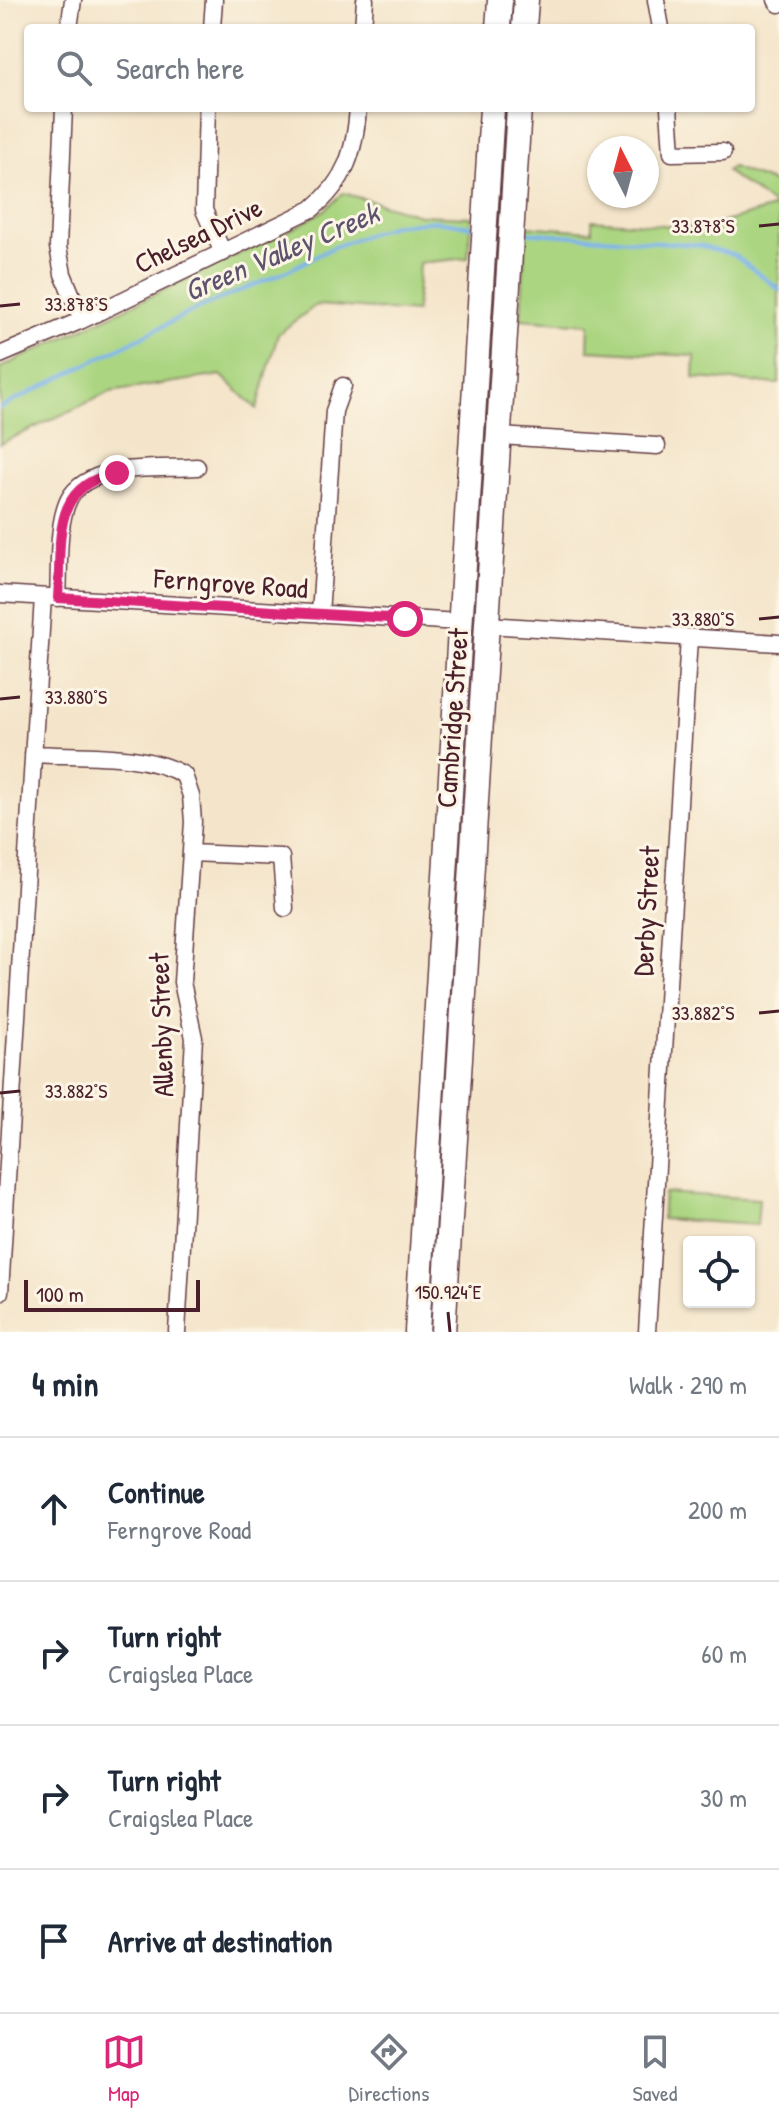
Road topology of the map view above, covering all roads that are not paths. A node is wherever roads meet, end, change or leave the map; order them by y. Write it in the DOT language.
graph roads {
  1 [pos="73,0"];
  2 [pos="214,0"];
  3 [pos="365,0"];
  4 [pos="500,0"];
  5 [pos="526,0"];
  6 [pos="656,0"];
  7 [pos="70,24"];
  8 [pos="212,24"];
  9 [pos="363,24"];
  10 [pos="498,24"];
  11 [pos="524,24"];
  12 [pos="660,24"];
  13 [pos="64,112"];
  14 [pos="207,112"];
  15 [pos="357,112"];
  16 [pos="492,112"];
  17 [pos="519,112"];
  18 [pos="669,112"];
  19 [pos="723,152"];
  20 [pos="223,253"];
  21 [pos="82,320"];
  22 [pos="0,355"];
  23 [pos="343,386"];
  24 [pos="500,436"];
  25 [pos="657,446"];
  26 [pos="197,467"];
  27 [pos="0,594"];
  28 [pos="51,598"];
  29 [pos="320,614"];
  30 [pos="459,622"];
  31 [pos="488,625"];
  32 [pos="689,638"];
  33 [pos="779,643"];
  34 [pos="33,754"];
  35 [pos="191,853"];
  36 [pos="285,908"];
  37 [pos="0,1292"];
  38 [pos="177,1332"];
  39 [pos="417,1332"];
  40 [pos="443,1332"];
  41 [pos="647,1332"];
  1 -- 7 [label="street"];
  2 -- 8 [label="street"];
  3 -- 9 [label="street"];
  4 -- 10 [label="highway"];
  5 -- 11 [label="highway"];
  6 -- 12 [label="street"];
  13 -- 21 [label="street"];
  14 -- 20 [label="street"];
  15 -- 20 [label="street, Chelsea Drive"];
  16 -- 30 [label="highway, Cambridge Street"];
  17 -- 24 [label="highway, Cambridge Street"];
  18 -- 19 [label="street"];
  20 -- 21 [label="street, Chelsea Drive"];
  21 -- 22 [label="street, Chelsea Drive"];
  23 -- 29 [label="street"];
  24 -- 25 [label="street"];
  24 -- 31 [label="highway, Cambridge Street"];
  26 -- 28 [label="street"];
  27 -- 28 [label="street, Ferngrove Road"];
  28 -- 29 [label="street, Ferngrove Road"];
  28 -- 34 [label="street"];
  29 -- 30 [label="street, Ferngrove Road"];
  30 -- 39 [label="highway, Cambridge Street"];
  31 -- 32 [label="street"];
  31 -- 40 [label="highway, Cambridge Street"];
  32 -- 33 [label="street"];
  32 -- 41 [label="street, Derby Street"];
  34 -- 35 [label="street, Allenby Street"];
  34 -- 37 [label="street"];
  35 -- 36 [label="street"];
  35 -- 38 [label="street, Allenby Street"];
}
